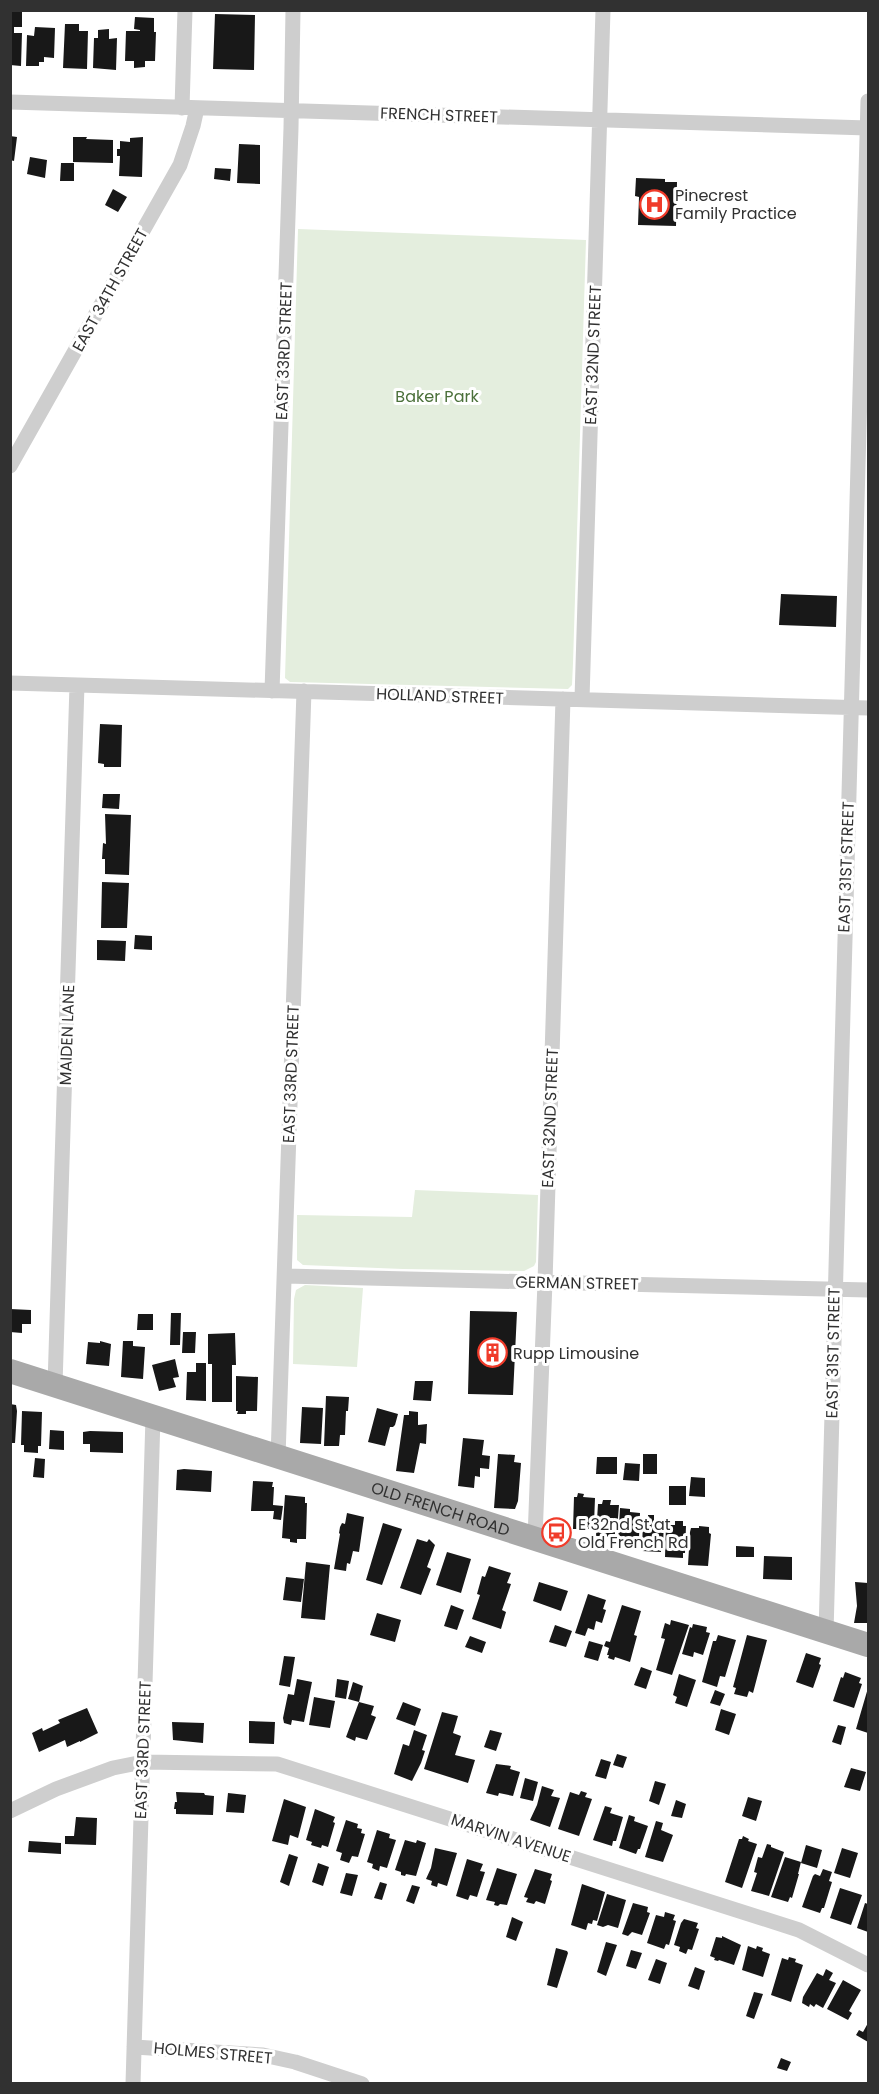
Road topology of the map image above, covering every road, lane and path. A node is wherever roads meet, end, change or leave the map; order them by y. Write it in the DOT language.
graph roads {
  1 [pos="185,10"];
  2 [pos="293,10"];
  3 [pos="603,10"];
  4 [pos="868,101"];
  5 [pos="10,102"];
  6 [pos="189,108"];
  7 [pos="292,111"];
  8 [pos="600,120"];
  9 [pos="868,128"];
  10 [pos="10,466"];
  11 [pos="10,683"];
  12 [pos="77,685"];
  13 [pos="272,691"];
  14 [pos="304,691"];
  15 [pos="563,699"];
  16 [pos="582,699"];
  17 [pos="851,708"];
  18 [pos="868,708"];
  19 [pos="285,1276"];
  20 [pos="545,1282"];
  21 [pos="834,1289"];
  22 [pos="868,1290"];
  23 [pos="10,1371"];
  24 [pos="56,1385"];
  25 [pos="153,1417"];
  26 [pos="278,1457"];
  27 [pos="535,1538"];
  28 [pos="826,1633"];
  29 [pos="868,1645"];
  30 [pos="143,1762"];
  31 [pos="10,1810"];
  32 [pos="868,1965"];
  33 [pos="134,2047"];
  34 [pos="133,2084"];
  35 [pos="362,2084"];
  1 -- 6 [label="street, EAST 34TH STREET"];
  2 -- 7 [label="street, EAST 33RD STREET"];
  3 -- 8 [label="street, EAST 32ND STREET"];
  4 -- 9 [label="street, EAST 31ST STREET"];
  5 -- 6 [label="street, FRENCH STREET"];
  6 -- 7 [label="street, FRENCH STREET"];
  6 -- 10 [label="street, EAST 34TH STREET"];
  7 -- 8 [label="street, FRENCH STREET"];
  7 -- 13 [label="street, EAST 33RD STREET"];
  8 -- 9 [label="street, FRENCH STREET"];
  8 -- 16 [label="street, EAST 32ND STREET"];
  9 -- 17 [label="street, EAST 31ST STREET"];
  11 -- 12 [label="street, HOLLAND STREET"];
  12 -- 13 [label="street, HOLLAND STREET"];
  12 -- 24 [label="street, MAIDEN LANE"];
  13 -- 14 [label="street, HOLLAND STREET"];
  14 -- 15 [label="street, HOLLAND STREET"];
  14 -- 19 [label="street, EAST 33RD STREET"];
  15 -- 16 [label="street, HOLLAND STREET"];
  15 -- 20 [label="street, EAST 32ND STREET"];
  16 -- 17 [label="street, HOLLAND STREET"];
  17 -- 18 [label="street, HOLLAND STREET"];
  17 -- 21 [label="street, EAST 31ST STREET"];
  19 -- 20 [label="street, GERMAN STREET"];
  19 -- 26 [label="street, EAST 33RD STREET"];
  20 -- 21 [label="street, GERMAN STREET"];
  20 -- 27 [label="street, EAST 32ND STREET"];
  21 -- 22 [label="street, GERMAN STREET"];
  21 -- 28 [label="street, EAST 31ST STREET"];
  23 -- 24 [label="main road, OLD FRENCH ROAD"];
  24 -- 25 [label="main road, OLD FRENCH ROAD"];
  25 -- 26 [label="main road, OLD FRENCH ROAD"];
  25 -- 30 [label="street, EAST 33RD STREET"];
  26 -- 27 [label="main road, OLD FRENCH ROAD"];
  27 -- 28 [label="main road, OLD FRENCH ROAD"];
  28 -- 29 [label="main road, OLD FRENCH ROAD"];
  30 -- 31 [label="street, MARVIN AVENUE"];
  30 -- 32 [label="street, MARVIN AVENUE"];
  30 -- 33 [label="street, EAST 33RD STREET"];
  33 -- 34 [label="street, EAST 33RD STREET"];
  33 -- 35 [label="street, HOLMES STREET"];
}
